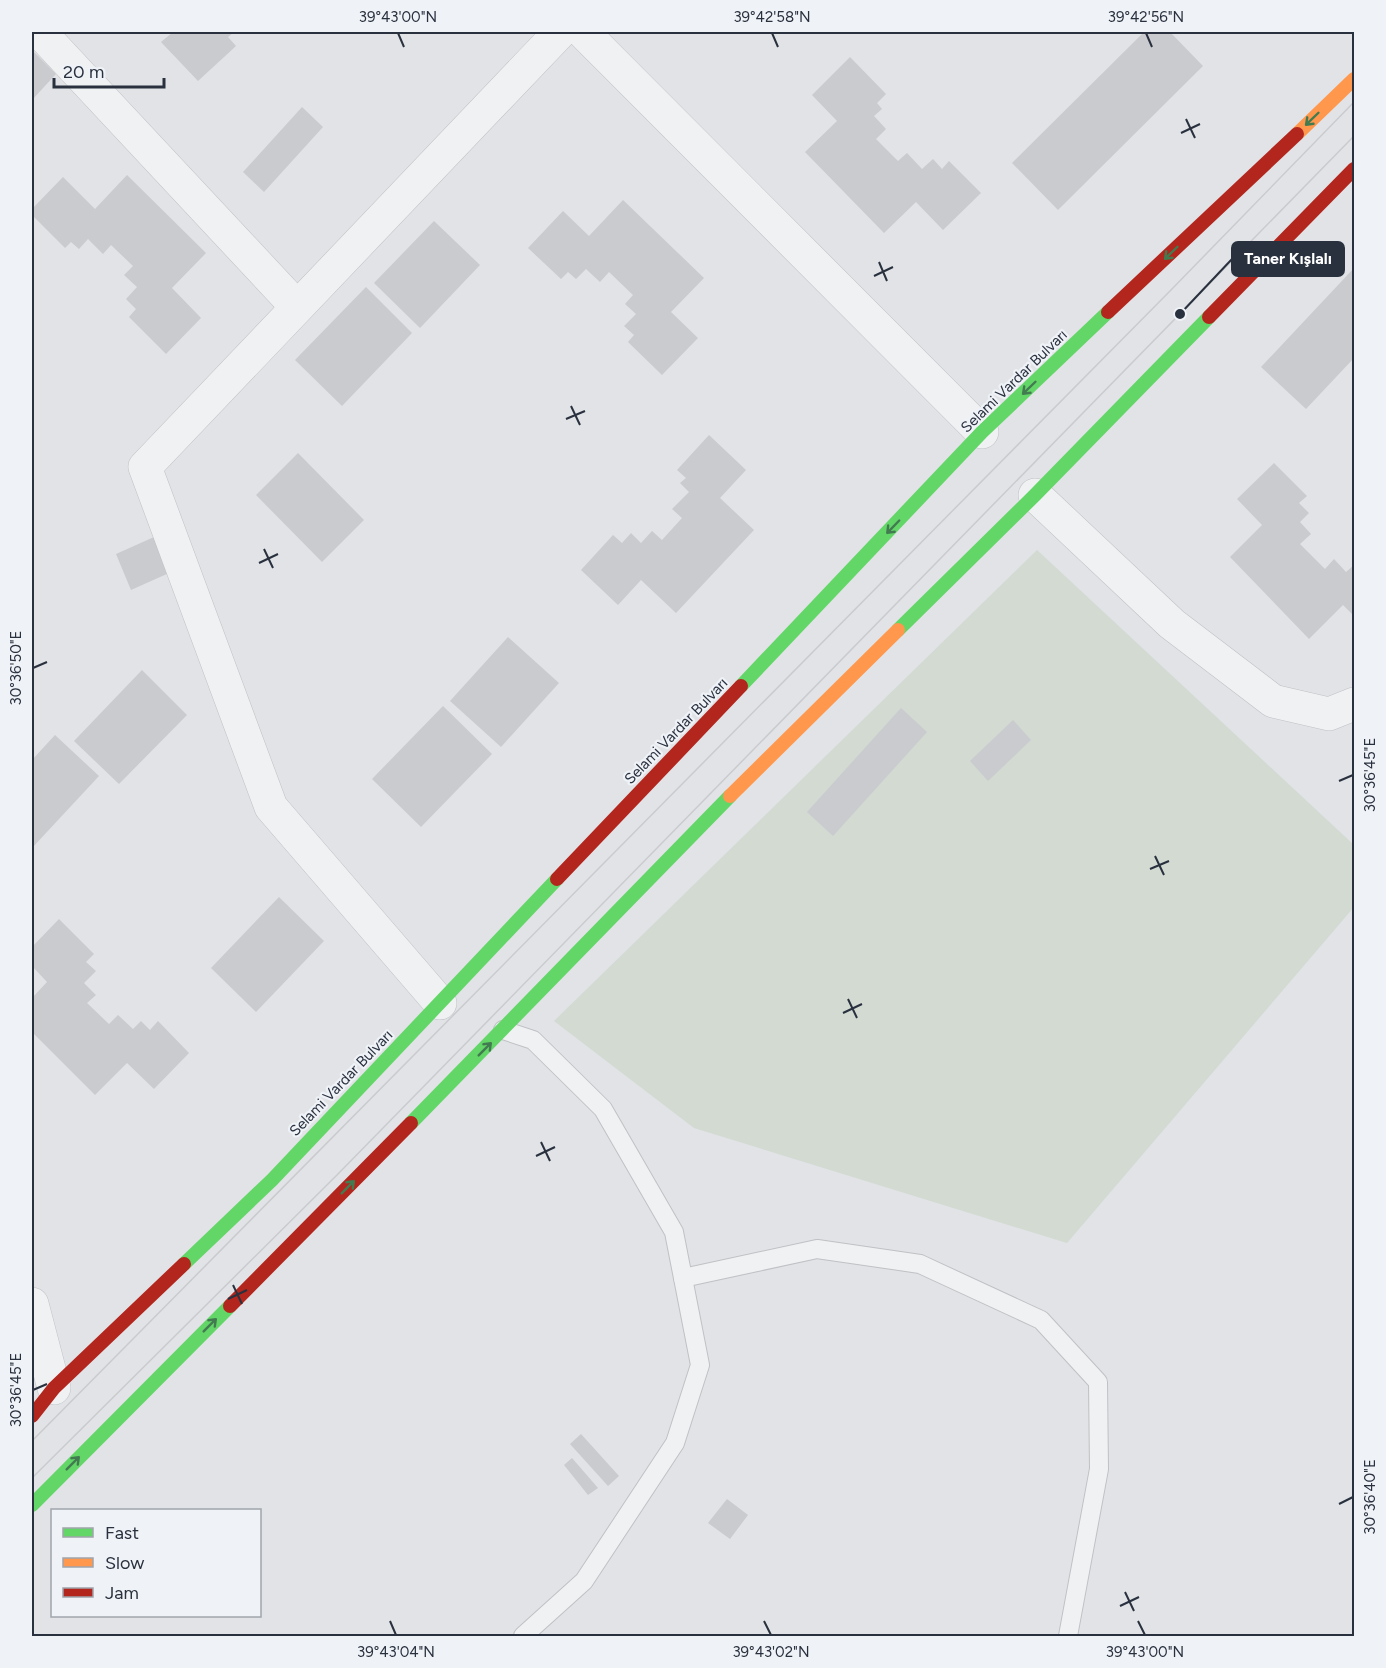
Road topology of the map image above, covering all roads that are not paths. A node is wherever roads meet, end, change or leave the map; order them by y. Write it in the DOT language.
graph roads {
  1 [pos="40,32"];
  2 [pos="560,32"];
  3 [pos="584,32"];
  4 [pos="1354,79"];
  5 [pos="1354,169"];
  6 [pos="297,307"];
  7 [pos="982,432"];
  8 [pos="1035,495"];
  9 [pos="1354,704"];
  10 [pos="440,1003"];
  11 [pos="503,1030"];
  12 [pos="683,1278"];
  13 [pos="32,1304"];
  14 [pos="54,1388"];
  15 [pos="32,1416"];
  16 [pos="32,1505"];
  17 [pos="523,1636"];
  18 [pos="1068,1636"];
  1 -- 6 [label="street"];
  2 -- 6 [label="street"];
  3 -- 7 [label="street"];
  4 -- 7 [label="main road, Selami Vardar Bulvarı, one-way"];
  5 -- 8 [label="main road"];
  6 -- 10 [label="street"];
  7 -- 10 [label="main road, Selami Vardar Bulvarı, one-way"];
  8 -- 9 [label="street"];
  8 -- 11 [label="main road"];
  10 -- 14 [label="main road, Selami Vardar Bulvarı"];
  11 -- 12 [label="lane"];
  16 -- 11 [label="main road, one-way"];
  12 -- 17 [label="lane"];
  12 -- 18 [label="lane"];
  13 -- 14 [label="street"];
  14 -- 15 [label="main road, Selami Vardar Bulvarı"];
}
